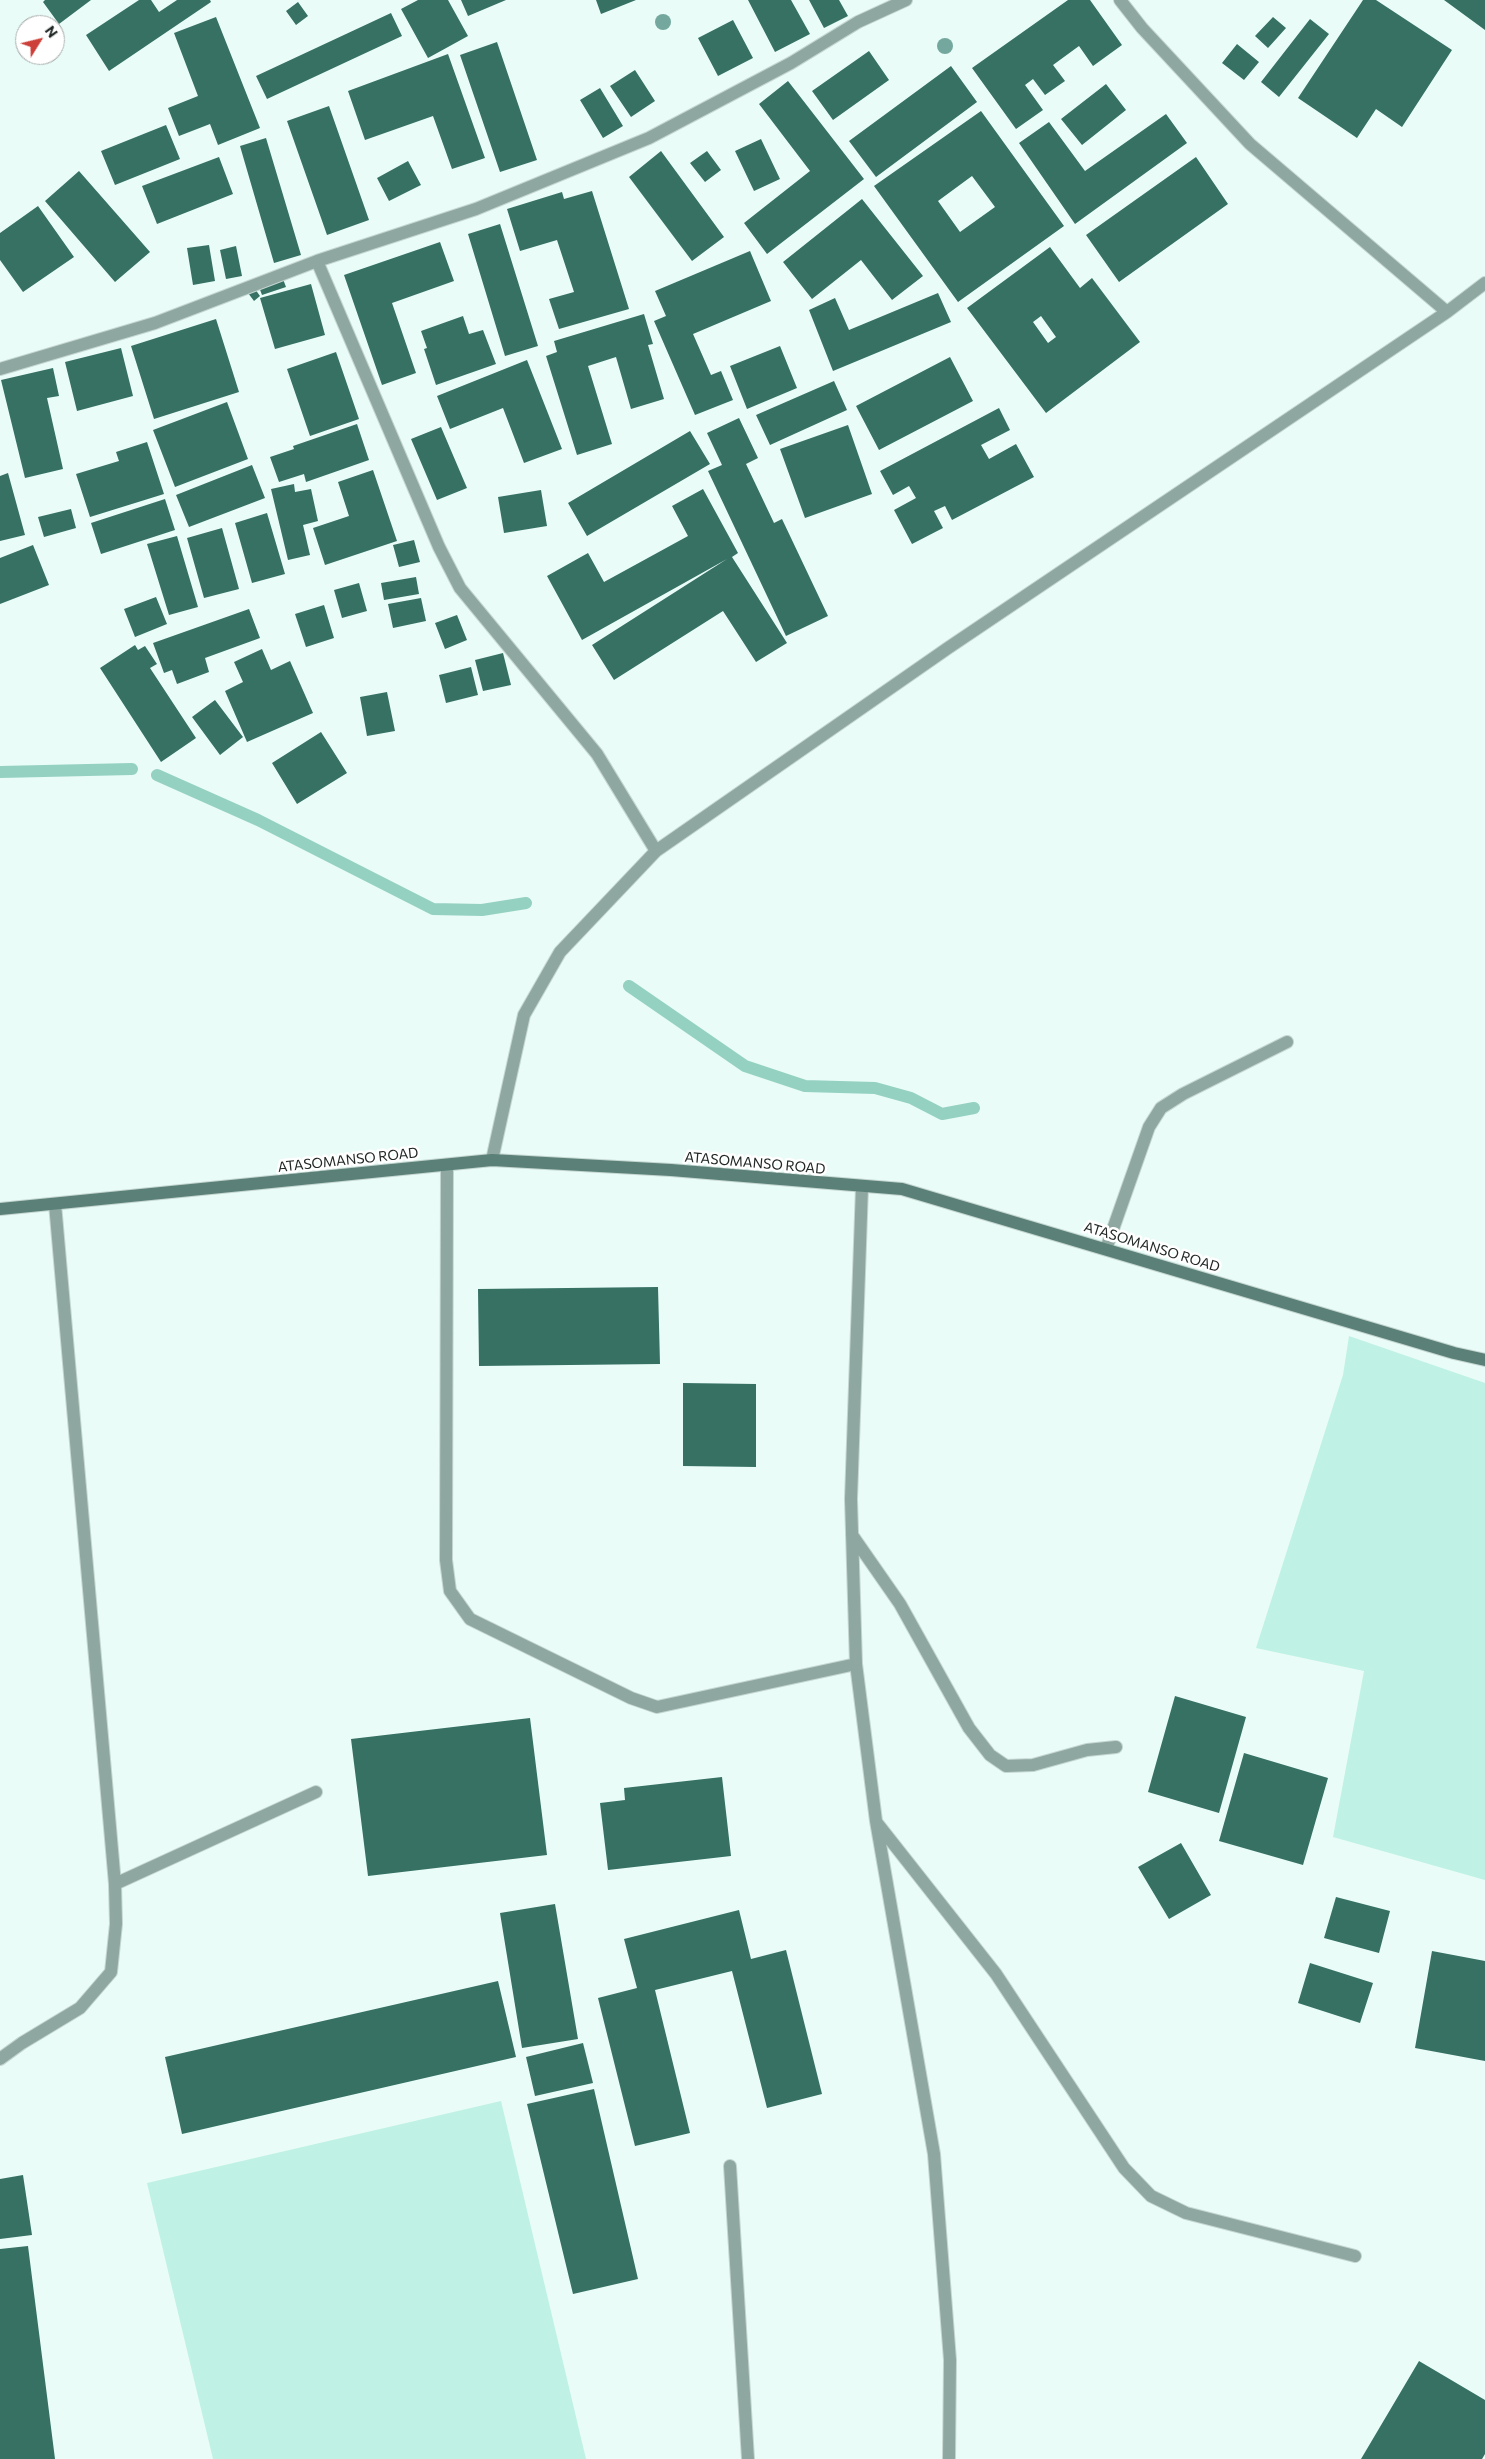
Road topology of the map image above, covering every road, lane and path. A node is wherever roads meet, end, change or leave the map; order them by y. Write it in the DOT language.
graph roads {
  1 [pos="906,0"];
  2 [pos="1120,0"];
  3 [pos="317,261"];
  4 [pos="1485,283"];
  5 [pos="1447,312"];
  6 [pos="0,369"];
  7 [pos="656,852"];
  8 [pos="1287,1042"];
  9 [pos="492,1160"];
  10 [pos="448,1165"];
  11 [pos="862,1187"];
  12 [pos="55,1204"];
  13 [pos="0,1209"];
  14 [pos="1106,1249"];
  15 [pos="1485,1360"];
  16 [pos="852,1535"];
  17 [pos="856,1664"];
  18 [pos="1116,1747"];
  19 [pos="316,1792"];
  20 [pos="876,1821"];
  21 [pos="115,1884"];
  22 [pos="0,2059"];
  23 [pos="730,2166"];
  24 [pos="1355,2256"];
  25 [pos="748,2459"];
  26 [pos="949,2459"];
  1 -- 3 [label="street"];
  2 -- 5 [label="street"];
  3 -- 6 [label="street"];
  3 -- 7 [label="street"];
  4 -- 5 [label="street"];
  5 -- 7 [label="street"];
  7 -- 9 [label="street"];
  8 -- 14 [label="street"];
  9 -- 10 [label="street, ATASOMANSO ROAD"];
  9 -- 11 [label="street, ATASOMANSO ROAD"];
  10 -- 12 [label="street, ATASOMANSO ROAD"];
  10 -- 17 [label="street"];
  11 -- 14 [label="street, ATASOMANSO ROAD"];
  11 -- 16 [label="street"];
  12 -- 13 [label="street, ATASOMANSO ROAD"];
  12 -- 21 [label="street"];
  14 -- 15 [label="street, ATASOMANSO ROAD"];
  16 -- 17 [label="street"];
  16 -- 18 [label="street"];
  17 -- 20 [label="street"];
  19 -- 21 [label="street"];
  20 -- 24 [label="street"];
  20 -- 26 [label="street"];
  21 -- 22 [label="street"];
  23 -- 25 [label="street"];
}
